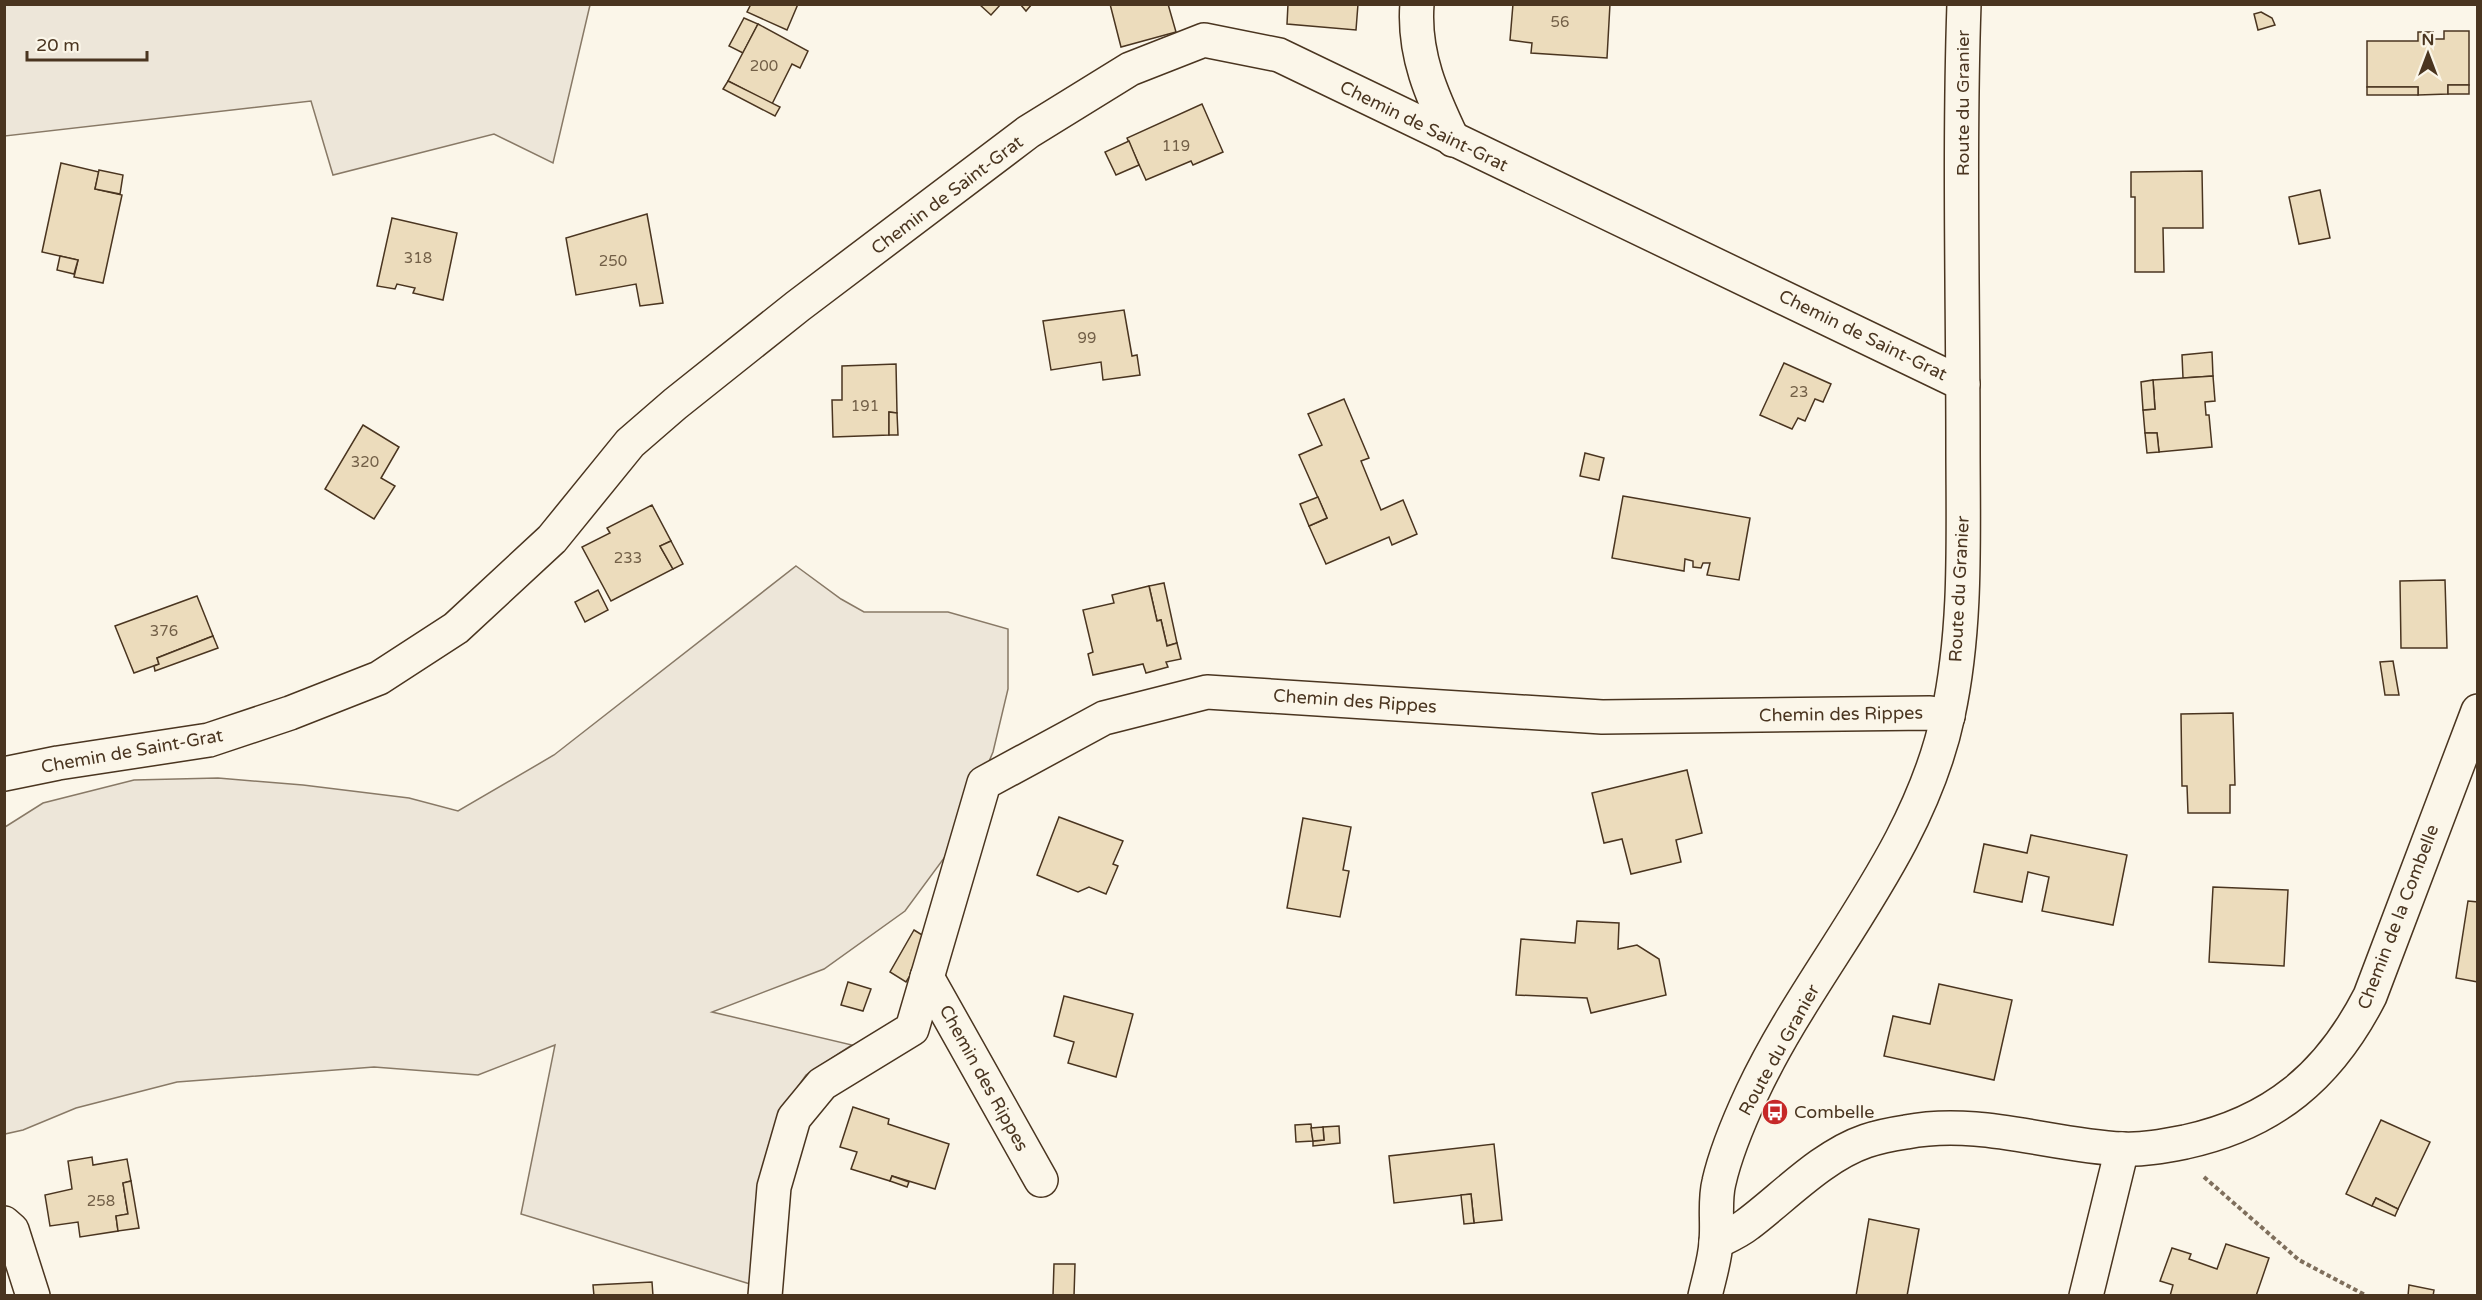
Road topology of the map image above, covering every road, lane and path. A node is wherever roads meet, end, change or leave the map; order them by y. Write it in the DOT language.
graph roads {
  1 [pos="1417,4"];
  2 [pos="1964,4"];
  3 [pos="1453,140"];
  4 [pos="1963,384"];
  5 [pos="2478,711"];
  6 [pos="1948,716"];
  7 [pos="4,774"];
  8 [pos="927,977"];
  9 [pos="2169,1145"];
  10 [pos="2122,1149"];
  11 [pos="1041,1180"];
  12 [pos="4,1223"];
  13 [pos="1716,1242"];
  14 [pos="33,1296"];
  15 [pos="765,1296"];
  16 [pos="1706,1296"];
  17 [pos="2086,1296"];
  18 [pos="2367,1296"];
  1 -- 3 [label="street"];
  2 -- 4 [label="street, Route du Granier"];
  3 -- 4 [label="street, Chemin de Saint-Grat"];
  3 -- 7 [label="street, Chemin de Saint-Grat"];
  4 -- 6 [label="street, Route du Granier"];
  5 -- 9 [label="street, Chemin de la Combelle"];
  6 -- 8 [label="street, Chemin des Rippes"];
  6 -- 13 [label="street, Route du Granier"];
  8 -- 11 [label="street, Chemin des Rippes"];
  8 -- 15 [label="street, Chemin des Rippes"];
  9 -- 10 [label="street, Chemin de la Combelle"];
  9 -- 18 [label="path"];
  10 -- 13 [label="street, Chemin de la Combelle"];
  10 -- 17 [label="street"];
  12 -- 14 [label="street"];
  13 -- 16 [label="street, Route du Granier"];
}
